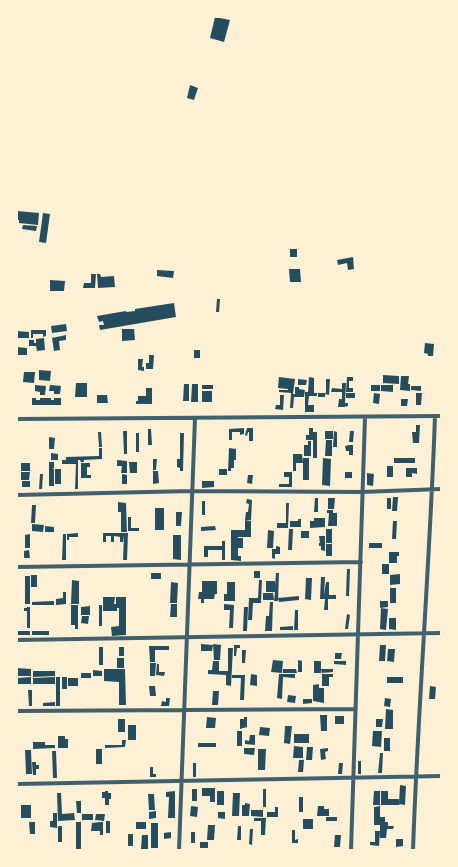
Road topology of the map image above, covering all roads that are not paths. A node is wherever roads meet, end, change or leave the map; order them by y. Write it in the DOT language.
graph roads {
  1 [pos="435,416"];
  2 [pos="441,416"];
  3 [pos="365,417"];
  4 [pos="195,418"];
  5 [pos="17,419"];
  6 [pos="441,489"];
  7 [pos="432,490"];
  8 [pos="192,491"];
  9 [pos="362,492"];
  10 [pos="17,495"];
  11 [pos="360,562"];
  12 [pos="190,564"];
  13 [pos="17,568"];
  14 [pos="424,633"];
  15 [pos="441,633"];
  16 [pos="358,634"];
  17 [pos="187,637"];
  18 [pos="17,640"];
  19 [pos="355,709"];
  20 [pos="17,710"];
  21 [pos="185,710"];
  22 [pos="416,776"];
  23 [pos="441,776"];
  24 [pos="354,778"];
  25 [pos="182,781"];
  26 [pos="17,784"];
  27 [pos="179,850"];
  28 [pos="351,850"];
  29 [pos="413,850"];
  1 -- 2 [label="street"];
  1 -- 3 [label="street"];
  1 -- 7 [label="street"];
  3 -- 4 [label="street"];
  3 -- 9 [label="street"];
  4 -- 5 [label="street"];
  4 -- 8 [label="street"];
  6 -- 7 [label="street"];
  7 -- 9 [label="street"];
  7 -- 14 [label="street"];
  8 -- 9 [label="street"];
  8 -- 10 [label="street"];
  8 -- 12 [label="street"];
  9 -- 11 [label="street"];
  11 -- 12 [label="street"];
  11 -- 16 [label="street"];
  12 -- 13 [label="street"];
  12 -- 17 [label="street"];
  14 -- 15 [label="street"];
  14 -- 16 [label="street"];
  14 -- 22 [label="street"];
  16 -- 17 [label="street"];
  16 -- 19 [label="street"];
  17 -- 18 [label="street"];
  17 -- 21 [label="street"];
  19 -- 21 [label="street"];
  19 -- 24 [label="street"];
  20 -- 21 [label="street"];
  21 -- 25 [label="street"];
  22 -- 23 [label="street"];
  22 -- 24 [label="street"];
  22 -- 29 [label="street"];
  24 -- 25 [label="street"];
  24 -- 28 [label="street"];
  25 -- 26 [label="street"];
  25 -- 27 [label="street"];
}
